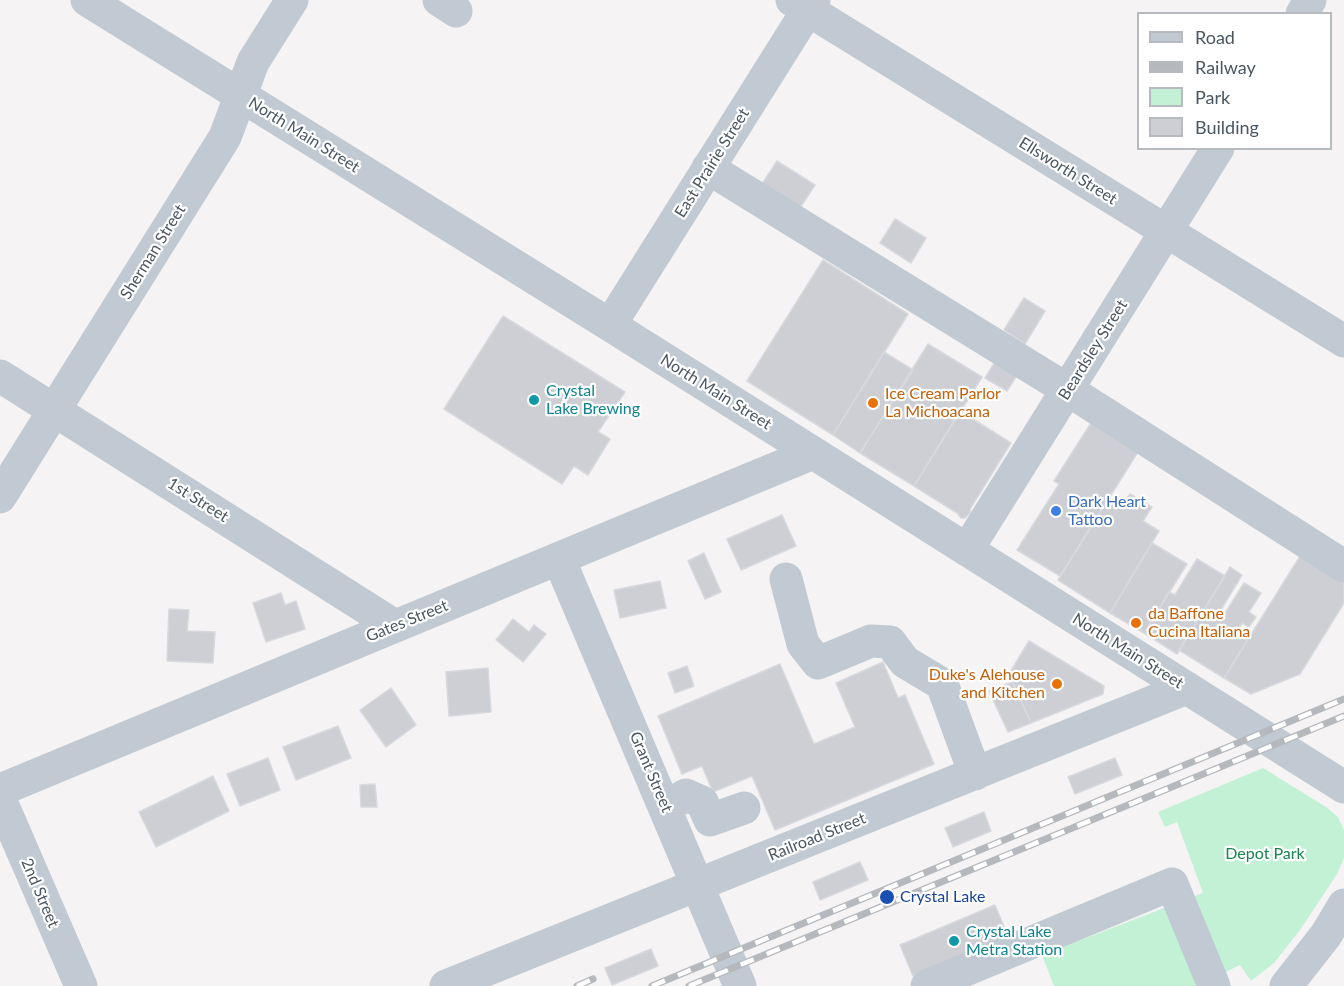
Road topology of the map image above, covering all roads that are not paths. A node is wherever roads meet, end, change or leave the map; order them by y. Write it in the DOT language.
graph roads {
  1 [pos="87,0"];
  2 [pos="292,0"];
  3 [pos="804,3"];
  4 [pos="241,96"];
  5 [pos="1217,150"];
  6 [pos="708,168"];
  7 [pos="1166,231"];
  8 [pos="610,325"];
  9 [pos="1344,342"];
  10 [pos="0,376"];
  11 [pos="1068,390"];
  12 [pos="54,409"];
  13 [pos="813,453"];
  14 [pos="0,496"];
  15 [pos="967,550"];
  16 [pos="560,559"];
  17 [pos="1344,566"];
  18 [pos="786,579"];
  19 [pos="395,626"];
  20 [pos="1187,688"];
  21 [pos="975,774"];
  22 [pos="1344,787"];
  23 [pos="0,790"];
  24 [pos="0,799"];
  25 [pos="666,807"];
  26 [pos="744,808"];
  27 [pos="699,885"];
  28 [pos="1341,917"];
  29 [pos="81,986"];
  30 [pos="446,986"];
  31 [pos="740,986"];
  32 [pos="927,986"];
  33 [pos="1214,986"];
  34 [pos="1286,986"];
  1 -- 4 [label="street, North Main Street"];
  2 -- 4 [label="street, Sherman Street"];
  3 -- 6 [label="street, East Prairie Street"];
  3 -- 7 [label="street, Ellsworth Street"];
  4 -- 8 [label="street, North Main Street"];
  4 -- 12 [label="street, Sherman Street"];
  5 -- 7 [label="street, Beardsley Street"];
  6 -- 8 [label="street, East Prairie Street"];
  6 -- 11 [label="street"];
  7 -- 9 [label="street, Ellsworth Street"];
  7 -- 11 [label="street, Beardsley Street"];
  8 -- 13 [label="street, North Main Street"];
  10 -- 12 [label="street, 1st Street"];
  11 -- 15 [label="street, Beardsley Street"];
  11 -- 17 [label="street"];
  12 -- 14 [label="street, Sherman Street"];
  12 -- 19 [label="street, 1st Street"];
  13 -- 15 [label="street, North Main Street"];
  13 -- 16 [label="street, Gates Street"];
  15 -- 20 [label="street, North Main Street"];
  16 -- 19 [label="street, Gates Street"];
  16 -- 25 [label="street, Grant Street"];
  18 -- 21 [label="street"];
  19 -- 23 [label="street, Gates Street"];
  20 -- 21 [label="street, Railroad Street"];
  20 -- 22 [label="street, North Main Street"];
  21 -- 27 [label="street, Railroad Street"];
  24 -- 29 [label="street, 2nd Street"];
  25 -- 26 [label="street"];
  25 -- 27 [label="street, Grant Street"];
  27 -- 30 [label="street, Railroad Street"];
  27 -- 31 [label="street, Grant Street"];
  28 -- 34 [label="street"];
  32 -- 33 [label="street"];
}
